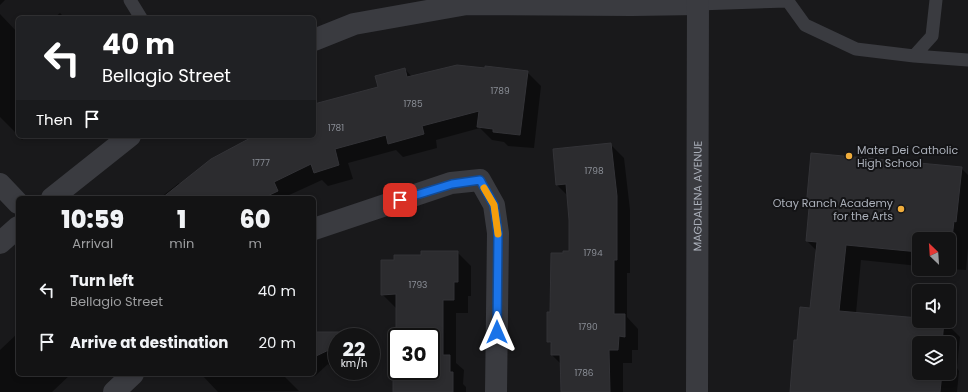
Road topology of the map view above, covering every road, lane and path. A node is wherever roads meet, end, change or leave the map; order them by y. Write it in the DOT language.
graph roads {
  1 [pos="130,0"];
  2 [pos="936,0"];
  3 [pos="787,1"];
  4 [pos="467,2"];
  5 [pos="698,2"];
  6 [pos="140,16"];
  7 [pos="316,39"];
  8 [pos="914,56"];
  9 [pos="968,60"];
  10 [pos="127,138"];
  11 [pos="0,184"];
  12 [pos="55,196"];
  13 [pos="16,201"];
  14 [pos="316,227"];
  15 [pos="16,229"];
  16 [pos="0,243"];
  17 [pos="131,376"];
  18 [pos="114,392"];
  19 [pos="496,392"];
  20 [pos="698,392"];
  1 -- 6 [label="lane"];
  2 -- 8 [label="lane"];
  3 -- 5 [label="lane"];
  3 -- 8 [label="lane"];
  4 -- 5 [label="street"];
  4 -- 7 [label="street"];
  5 -- 20 [label="street, MAGDALENA AVENUE"];
  8 -- 9 [label="lane"];
  10 -- 12 [label="street"];
  11 -- 13 [label="street"];
  14 -- 19 [label="street"];
  15 -- 16 [label="street"];
  17 -- 18 [label="street"];
}
